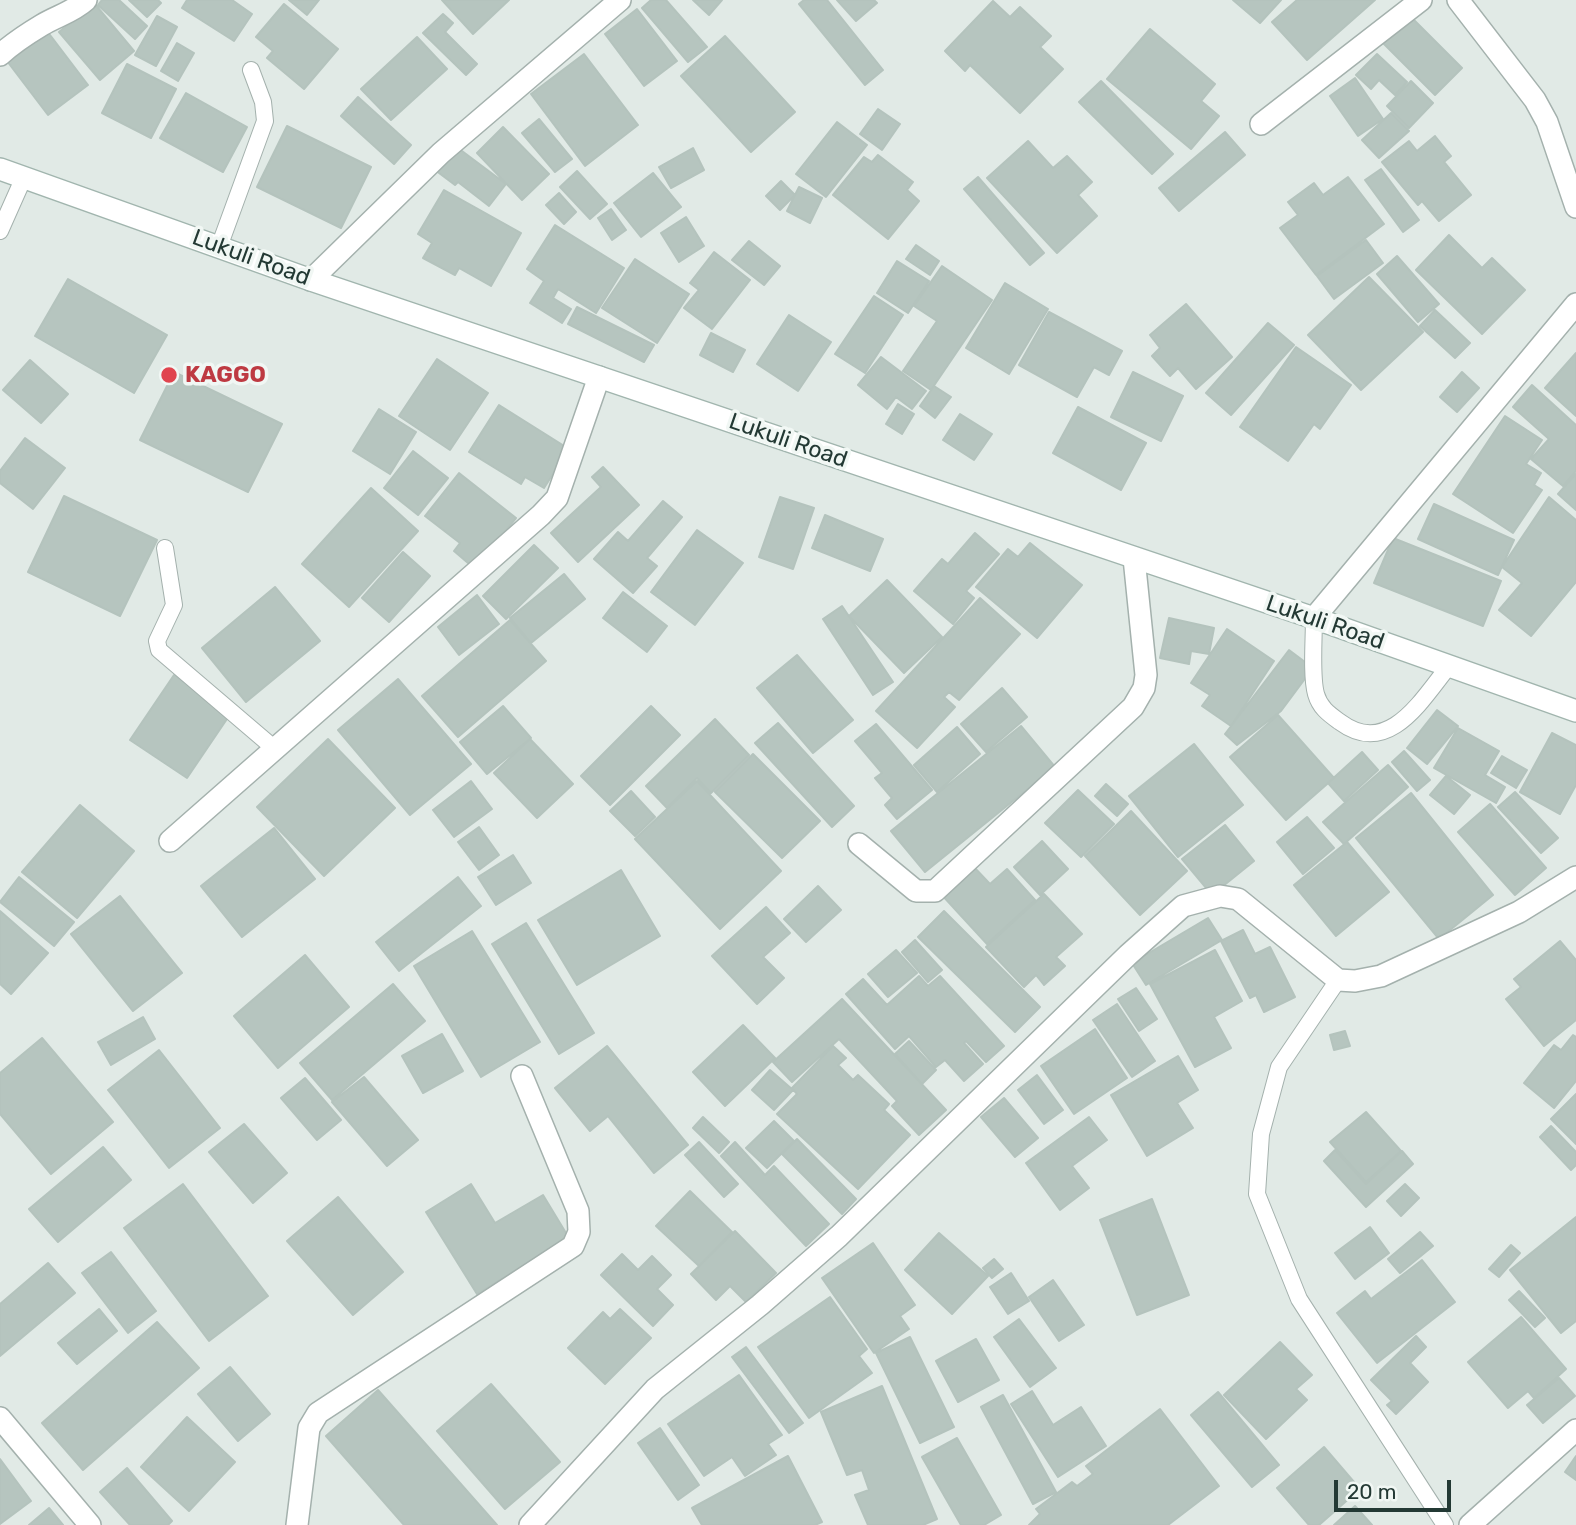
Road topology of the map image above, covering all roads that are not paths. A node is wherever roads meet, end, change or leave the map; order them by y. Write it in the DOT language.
graph roads {
  1 [pos="86,0"];
  2 [pos="620,0"];
  3 [pos="1421,0"];
  4 [pos="1458,0"];
  5 [pos="0,55"];
  6 [pos="251,71"];
  7 [pos="1261,124"];
  8 [pos="0,169"];
  9 [pos="24,177"];
  10 [pos="1576,207"];
  11 [pos="0,231"];
  12 [pos="219,247"];
  13 [pos="311,280"];
  14 [pos="1576,304"];
  15 [pos="599,377"];
  16 [pos="165,548"];
  17 [pos="1134,558"];
  18 [pos="1314,618"];
  19 [pos="1449,666"];
  20 [pos="1576,711"];
  21 [pos="275,749"];
  22 [pos="170,841"];
  23 [pos="859,844"];
  24 [pos="1576,877"];
  25 [pos="1338,980"];
  26 [pos="522,1076"];
  27 [pos="0,1418"];
  28 [pos="1576,1430"];
  29 [pos="90,1525"];
  30 [pos="297,1525"];
  31 [pos="530,1525"];
  32 [pos="1445,1525"];
  33 [pos="1470,1525"];
  1 -- 5 [label="street"];
  2 -- 13 [label="street"];
  3 -- 7 [label="street"];
  4 -- 10 [label="street"];
  6 -- 12 [label="lane"];
  8 -- 9 [label="street, Lukuli Road"];
  9 -- 11 [label="lane"];
  9 -- 12 [label="street, Lukuli Road"];
  12 -- 13 [label="street, Lukuli Road"];
  13 -- 15 [label="street, Lukuli Road"];
  14 -- 18 [label="street"];
  15 -- 17 [label="street, Lukuli Road"];
  15 -- 21 [label="street"];
  16 -- 21 [label="lane"];
  17 -- 18 [label="street, Lukuli Road"];
  17 -- 23 [label="street"];
  18 -- 19 [label="street, Lukuli Road"];
  18 -- 19 [label="lane"];
  19 -- 20 [label="street, Lukuli Road"];
  21 -- 22 [label="street"];
  24 -- 25 [label="street"];
  25 -- 31 [label="street"];
  25 -- 32 [label="lane"];
  26 -- 30 [label="street"];
  27 -- 29 [label="street"];
  28 -- 33 [label="street"];
}
